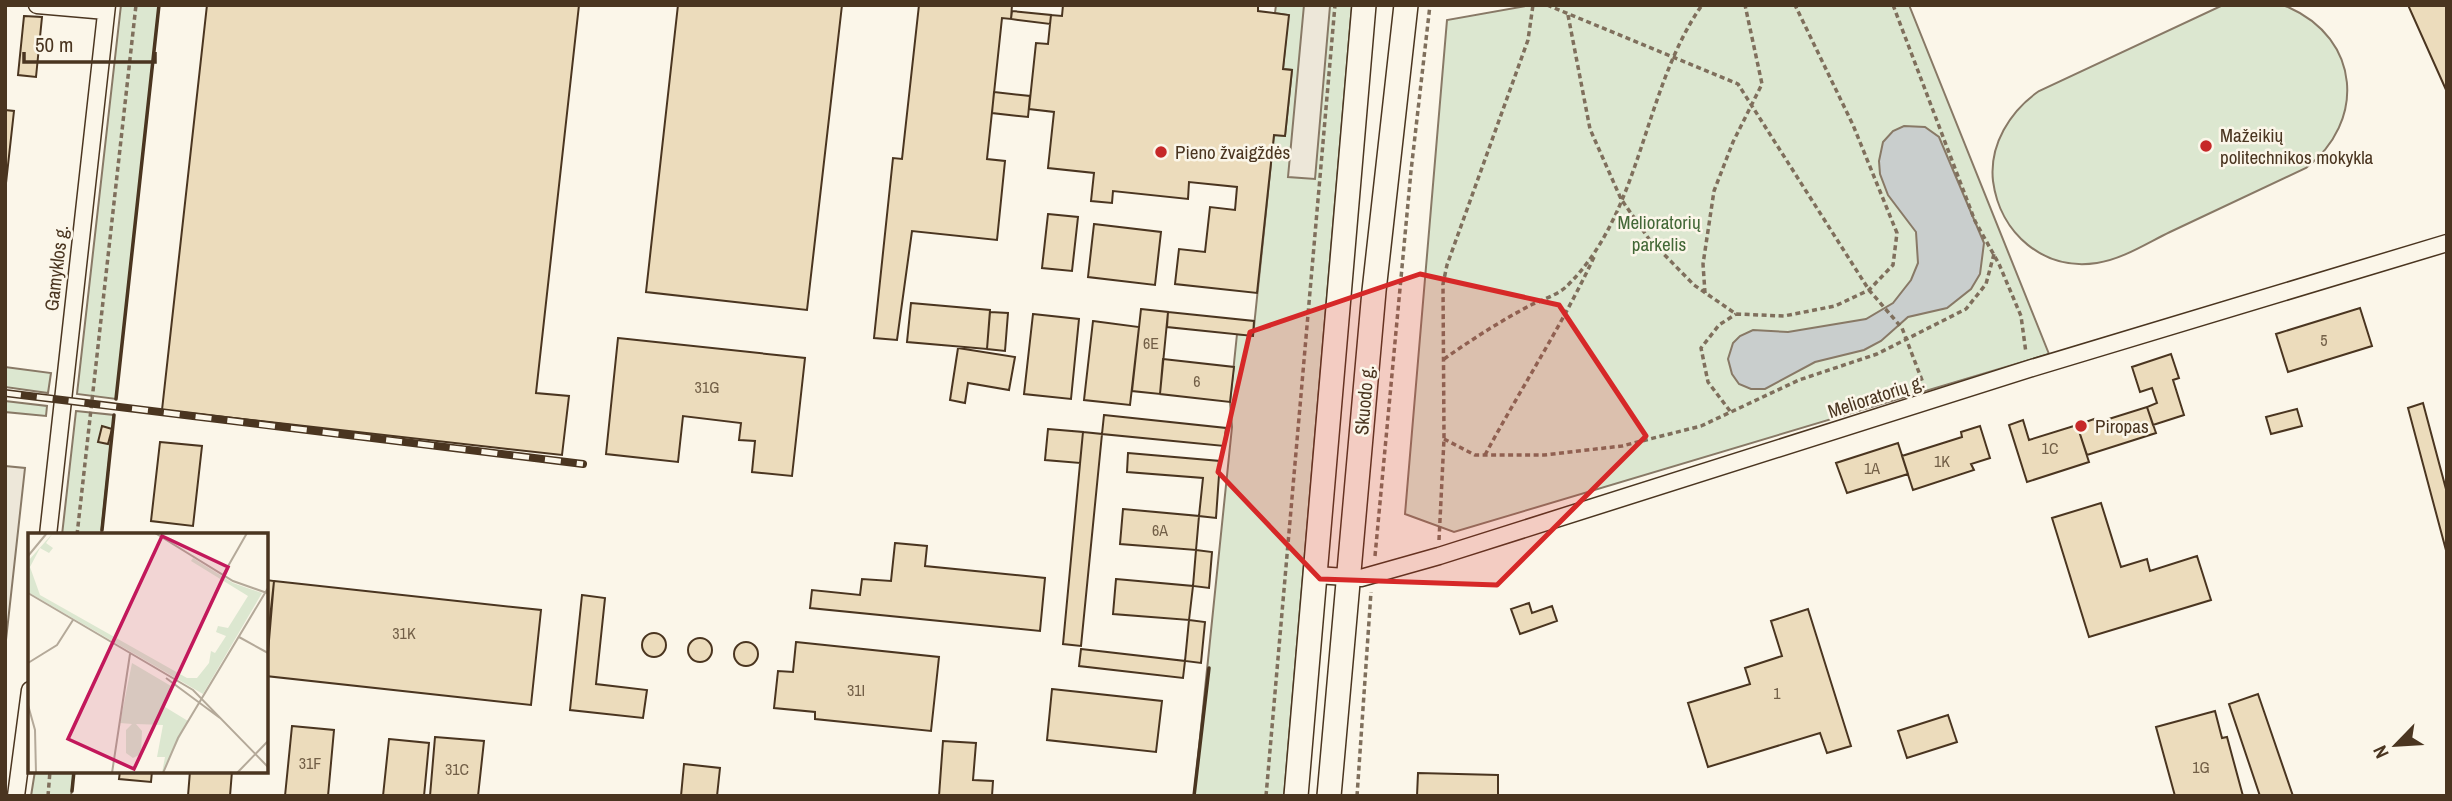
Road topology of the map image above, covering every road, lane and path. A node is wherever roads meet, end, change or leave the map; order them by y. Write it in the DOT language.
graph roads {
  1 [pos="37,5"];
  2 [pos="136,5"];
  3 [pos="1335,5"];
  4 [pos="1364,5"];
  5 [pos="1406,5"];
  6 [pos="1430,5"];
  7 [pos="1533,5"];
  8 [pos="1547,5"];
  9 [pos="1702,5"];
  10 [pos="1745,5"];
  11 [pos="1795,5"];
  12 [pos="1893,5"];
  13 [pos="107,8"];
  14 [pos="1568,15"];
  15 [pos="1673,58"];
  16 [pos="1751,108"];
  17 [pos="1621,199"];
  18 [pos="2447,243"];
  19 [pos="1597,249"];
  20 [pos="1994,254"];
  21 [pos="1870,290"];
  22 [pos="1705,293"];
  23 [pos="1736,314"];
  24 [pos="1908,338"];
  25 [pos="1444,359"];
  26 [pos="2032,368"];
  27 [pos="1930,401"];
  28 [pos="1730,412"];
  29 [pos="1444,439"];
  30 [pos="1485,455"];
  31 [pos="48,533"];
  32 [pos="77,533"];
  33 [pos="1439,556"];
  34 [pos="1317,575"];
  35 [pos="1372,575"];
  36 [pos="1348,577"];
  37 [pos="28,705"];
  38 [pos="50,773"];
  39 [pos="16,796"];
  40 [pos="48,796"];
  41 [pos="1266,796"];
  42 [pos="1296,796"];
  43 [pos="1329,796"];
  44 [pos="1357,796"];
  1 -- 13 [label="street"];
  2 -- 32 [label="path"];
  3 -- 41 [label="path"];
  4 -- 34 [label="main road, Skuodo g."];
  5 -- 36 [label="main road, Skuodo g."];
  6 -- 35 [label="path"];
  7 -- 25 [label="path"];
  8 -- 14 [label="path"];
  9 -- 15 [label="path"];
  10 -- 16 [label="path"];
  11 -- 21 [label="path"];
  12 -- 20 [label="path"];
  13 -- 31 [label="street, Gamyklos g."];
  14 -- 15 [label="path"];
  14 -- 17 [label="path"];
  15 -- 16 [label="path"];
  15 -- 17 [label="path"];
  16 -- 21 [label="path"];
  16 -- 22 [label="path"];
  17 -- 19 [label="path"];
  17 -- 22 [label="path"];
  18 -- 26 [label="street, Melioratorių g."];
  19 -- 25 [label="path"];
  19 -- 30 [label="path"];
  20 -- 24 [label="path"];
  20 -- 26 [label="path"];
  21 -- 23 [label="path"];
  21 -- 24 [label="path"];
  22 -- 23 [label="path"];
  23 -- 28 [label="path"];
  24 -- 27 [label="path"];
  24 -- 28 [label="path"];
  25 -- 29 [label="path"];
  26 -- 27 [label="street, Melioratorių g."];
  27 -- 33 [label="street, Melioratorių g."];
  28 -- 30 [label="path"];
  29 -- 30 [label="path"];
  29 -- 33 [label="path"];
  33 -- 35 [label="street, Melioratorių g."];
  34 -- 36 [label="street, Melioratorių g."];
  34 -- 42 [label="main road, Skuodo g."];
  35 -- 36 [label="street, Melioratorių g."];
  35 -- 44 [label="path"];
  36 -- 43 [label="main road, Skuodo g."];
  37 -- 39 [label="street"];
  38 -- 40 [label="path"];
}
